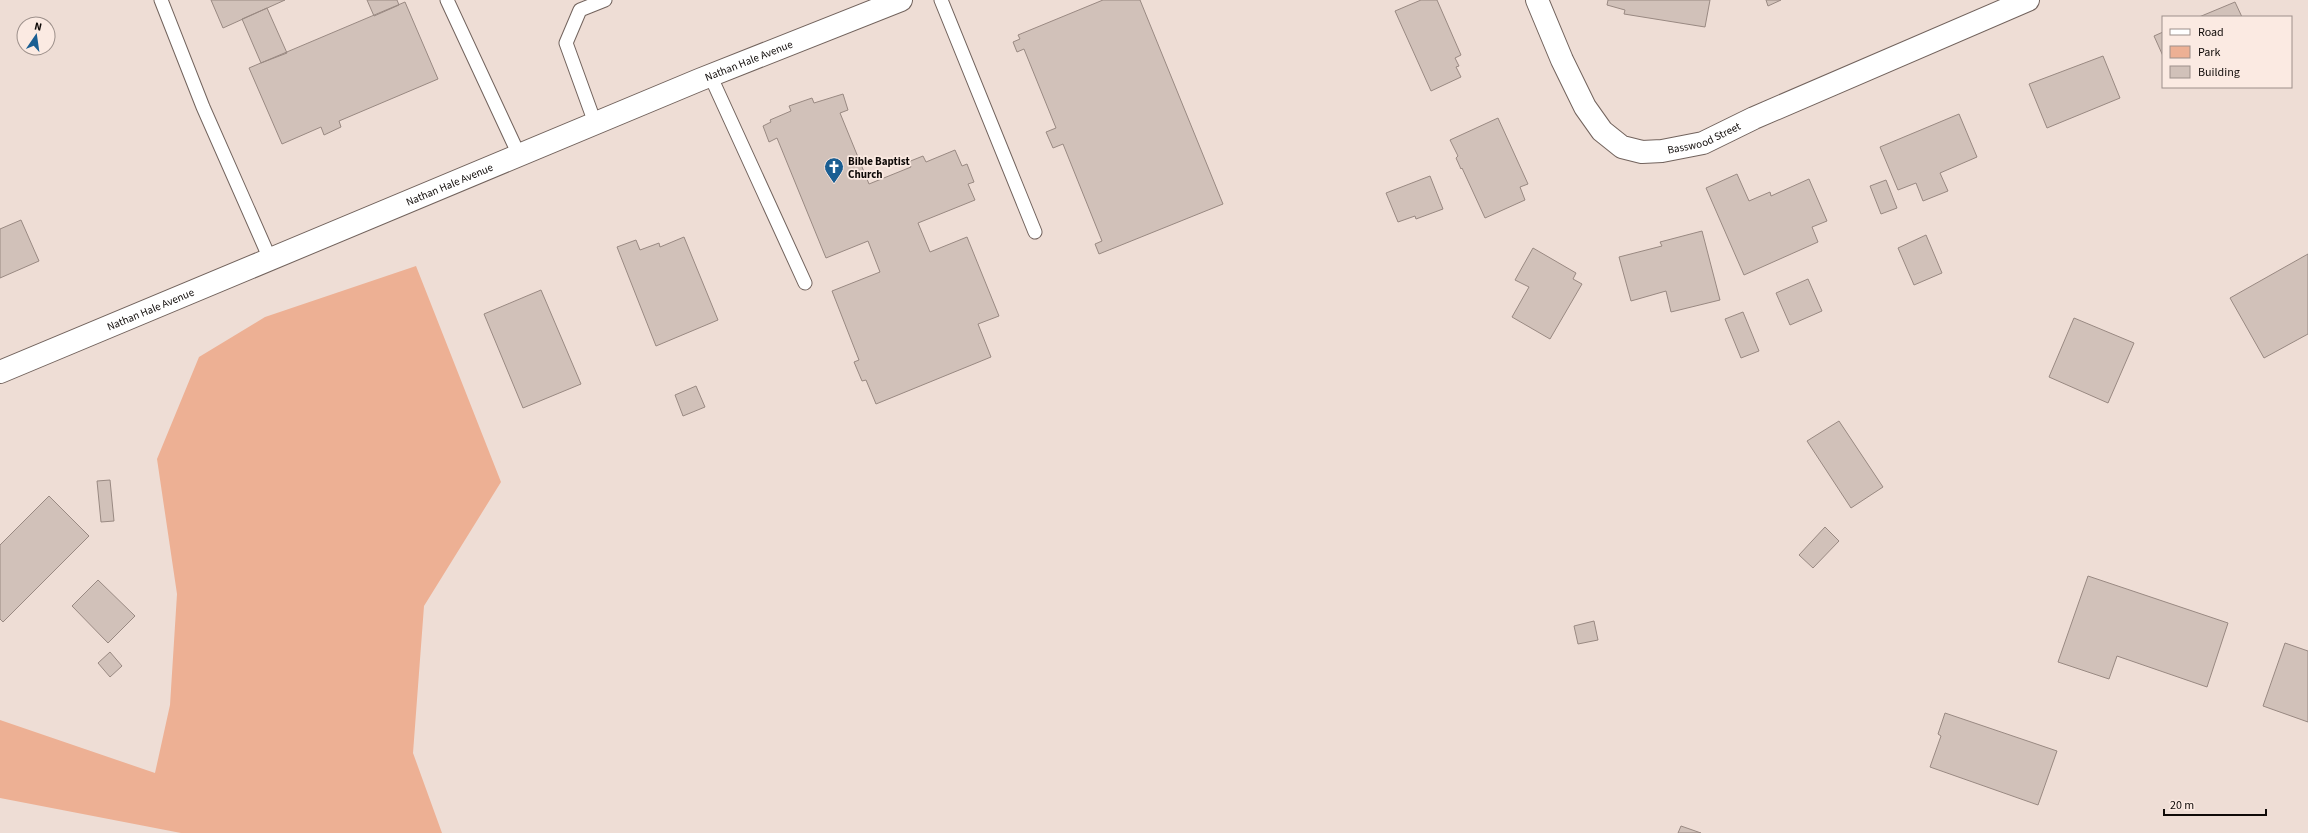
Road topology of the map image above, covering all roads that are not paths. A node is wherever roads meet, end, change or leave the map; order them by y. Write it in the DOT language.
graph roads {
  1 [pos="161,0"];
  2 [pos="447,0"];
  3 [pos="605,0"];
  4 [pos="941,0"];
  5 [pos="1537,0"];
  6 [pos="2028,0"];
  7 [pos="887,3"];
  8 [pos="710,75"];
  9 [pos="595,124"];
  10 [pos="520,155"];
  11 [pos="1035,232"];
  12 [pos="270,259"];
  13 [pos="805,283"];
  14 [pos="0,372"];
  1 -- 12 [label="lane"];
  2 -- 10 [label="lane"];
  3 -- 9 [label="lane"];
  4 -- 11 [label="lane"];
  5 -- 6 [label="street, Basswood Street"];
  7 -- 8 [label="street, Nathan Hale Avenue"];
  8 -- 9 [label="street, Nathan Hale Avenue"];
  8 -- 13 [label="lane"];
  9 -- 10 [label="street, Nathan Hale Avenue"];
  10 -- 12 [label="street, Nathan Hale Avenue"];
  12 -- 14 [label="street, Nathan Hale Avenue"];
}
